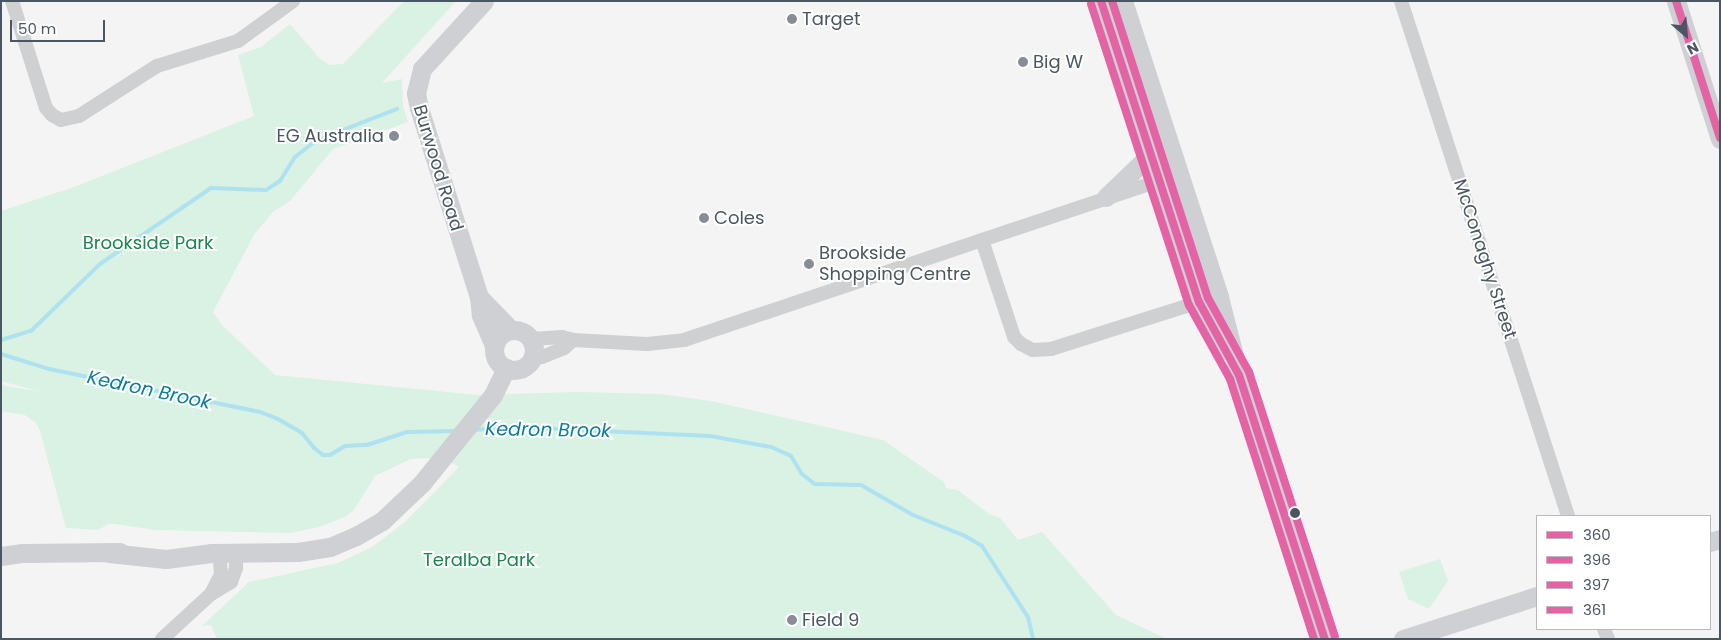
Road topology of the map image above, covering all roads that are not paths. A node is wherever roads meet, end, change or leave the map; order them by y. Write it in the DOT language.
graph roads {
  1 [pos="12,1"];
  2 [pos="294,1"];
  3 [pos="484,1"];
  4 [pos="1101,1"];
  5 [pos="1123,1"];
  6 [pos="1401,1"];
  7 [pos="1676,1"];
  8 [pos="1720,139"];
  9 [pos="1151,154"];
  10 [pos="1179,174"];
  11 [pos="1160,180"];
  12 [pos="1106,197"];
  13 [pos="982,240"];
  14 [pos="479,297"];
  15 [pos="1199,302"];
  16 [pos="511,330"];
  17 [pos="532,339"];
  18 [pos="573,340"];
  19 [pos="494,346"];
  20 [pos="532,359"];
  21 [pos="506,368"];
  22 [pos="1239,375"];
  23 [pos="1568,515"];
  24 [pos="222,553"];
  25 [pos="1,556"];
  26 [pos="1536,596"];
  27 [pos="162,639"];
  28 [pos="1325,639"];
  29 [pos="1403,639"];
  1 -- 2 [label="street"];
  3 -- 14 [label="street, Burwood Road"];
  4 -- 9 [label="street"];
  5 -- 10 [label="street"];
  6 -- 23 [label="street, McConaghy Street"];
  7 -- 8 [label="street"];
  9 -- 11 [label="street"];
  9 -- 12 [label="street"];
  10 -- 11 [label="street"];
  10 -- 22 [label="street"];
  11 -- 12 [label="street"];
  11 -- 15 [label="street"];
  12 -- 13 [label="street"];
  13 -- 15 [label="street"];
  13 -- 18 [label="street"];
  14 -- 16 [label="street"];
  14 -- 19 [label="street, Burwood Road"];
  15 -- 22 [label="street"];
  16 -- 17 [label="street"];
  16 -- 19 [label="street"];
  17 -- 18 [label="street"];
  17 -- 20 [label="street"];
  18 -- 20 [label="street"];
  19 -- 21 [label="street"];
  20 -- 21 [label="street"];
  21 -- 24 [label="street"];
  22 -- 28 [label="street"];
  24 -- 25 [label="street"];
  24 -- 27 [label="street"];
  26 -- 29 [label="street"];
}
